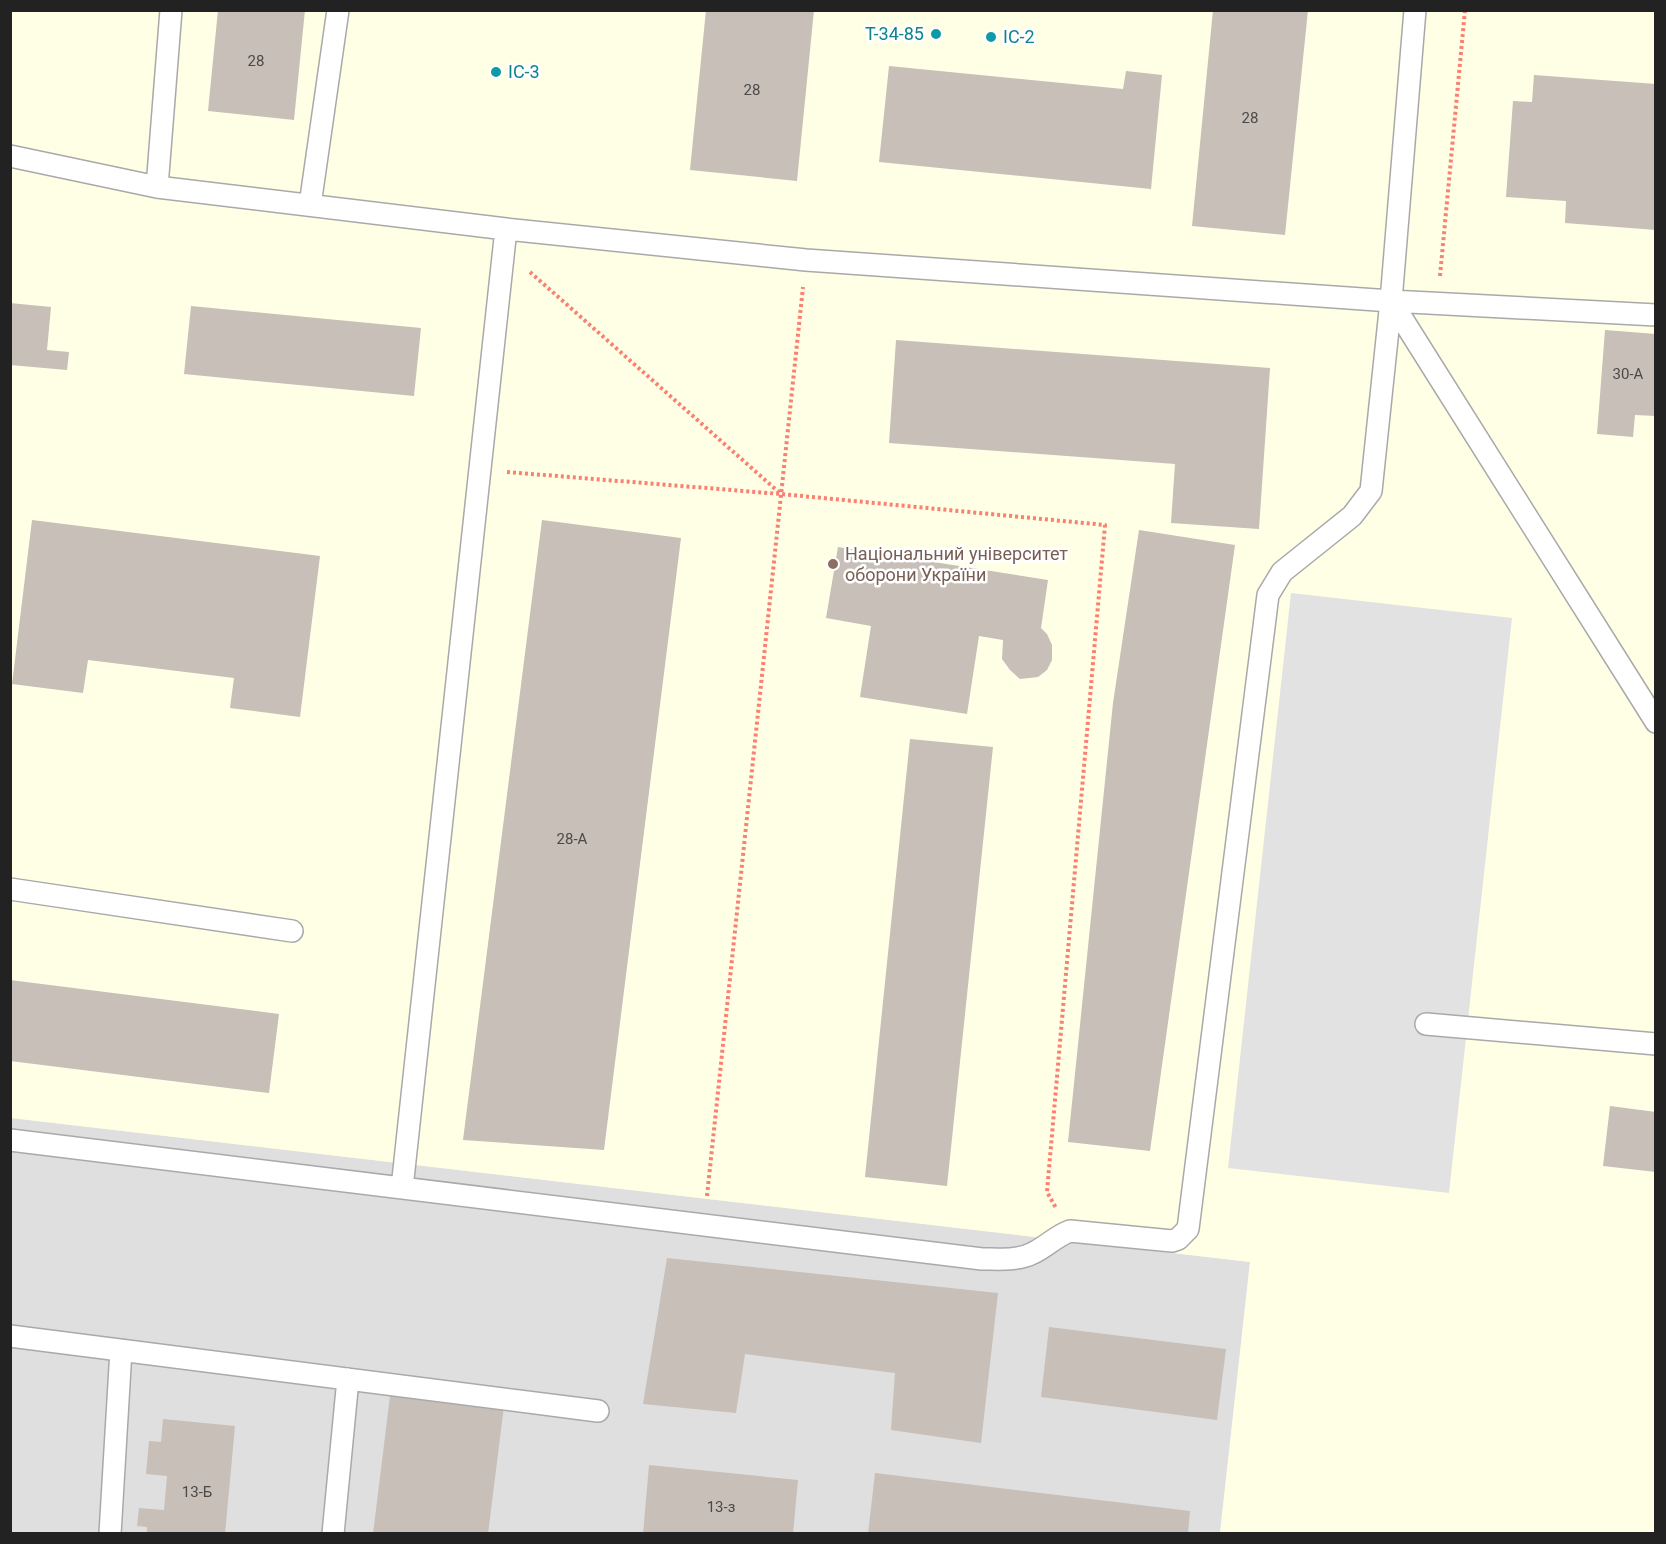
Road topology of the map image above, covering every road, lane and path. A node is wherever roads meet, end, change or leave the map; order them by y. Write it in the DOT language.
graph roads {
  1 [pos="171,10"];
  2 [pos="338,10"];
  3 [pos="1415,10"];
  4 [pos="1465,10"];
  5 [pos="10,156"];
  6 [pos="157,187"];
  7 [pos="310,206"];
  8 [pos="505,239"];
  9 [pos="806,260"];
  10 [pos="1391,301"];
  11 [pos="1437,303"];
  12 [pos="1656,315"];
  13 [pos="480,470"];
  14 [pos="781,494"];
  15 [pos="1656,722"];
  16 [pos="10,889"];
  17 [pos="292,931"];
  18 [pos="1426,1024"];
  19 [pos="1656,1044"];
  20 [pos="10,1140"];
  21 [pos="402,1188"];
  22 [pos="704,1225"];
  23 [pos="1070,1231"];
  24 [pos="10,1336"];
  25 [pos="121,1350"];
  26 [pos="348,1379"];
  27 [pos="598,1411"];
  28 [pos="110,1533"];
  29 [pos="333,1533"];
  1 -- 6 [label="lane"];
  2 -- 7 [label="lane"];
  3 -- 10 [label="lane"];
  4 -- 11 [label="path"];
  5 -- 6 [label="lane"];
  6 -- 7 [label="lane"];
  7 -- 8 [label="lane"];
  8 -- 9 [label="lane"];
  8 -- 13 [label="lane"];
  8 -- 14 [label="path"];
  9 -- 10 [label="lane"];
  9 -- 14 [label="path"];
  10 -- 11 [label="lane"];
  10 -- 15 [label="lane"];
  10 -- 23 [label="lane"];
  11 -- 12 [label="lane"];
  13 -- 14 [label="path"];
  13 -- 21 [label="lane"];
  14 -- 22 [label="path"];
  14 -- 23 [label="path"];
  16 -- 17 [label="lane"];
  18 -- 19 [label="lane"];
  20 -- 21 [label="lane"];
  21 -- 22 [label="lane"];
  22 -- 23 [label="lane"];
  24 -- 25 [label="lane"];
  25 -- 26 [label="lane"];
  25 -- 28 [label="lane"];
  26 -- 27 [label="lane"];
  26 -- 29 [label="lane"];
}
